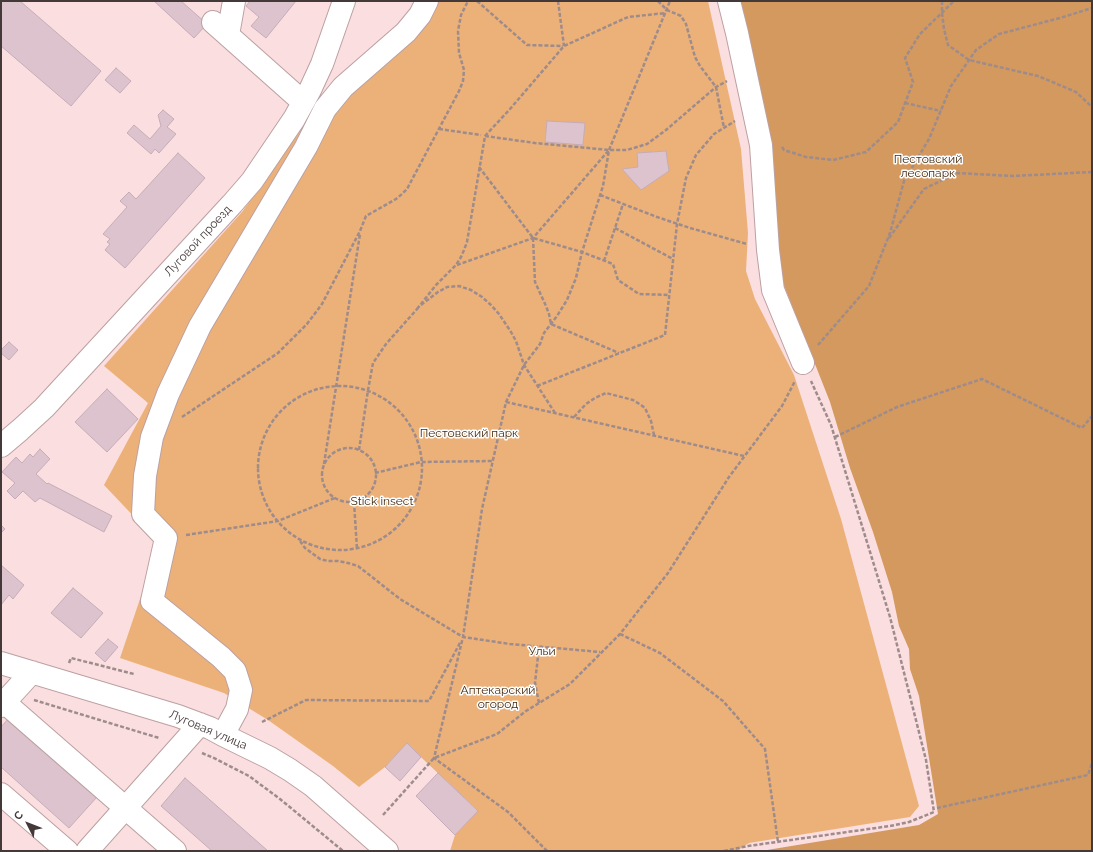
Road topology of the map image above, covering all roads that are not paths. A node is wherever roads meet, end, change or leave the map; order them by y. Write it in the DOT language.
graph roads {
  1 [pos="234,1"];
  2 [pos="344,1"];
  3 [pos="427,1"];
  4 [pos="729,1"];
  5 [pos="304,102"];
  6 [pos="803,363"];
  7 [pos="1,446"];
  8 [pos="1,663"];
  9 [pos="32,672"];
  10 [pos="3,704"];
  11 [pos="200,724"];
  12 [pos="223,735"];
  13 [pos="1,794"];
  14 [pos="125,808"];
  15 [pos="95,848"];
  16 [pos="67,851"];
  17 [pos="175,851"];
  18 [pos="388,851"];
  1 -- 5 [label="street"];
  2 -- 5 [label="street, Луговой проезд"];
  3 -- 12 [label="street"];
  4 -- 6 [label="street"];
  5 -- 7 [label="street, Луговой проезд"];
  8 -- 9 [label="street, Луговая улица"];
  9 -- 10 [label="street"];
  9 -- 11 [label="street, Луговая улица"];
  10 -- 14 [label="street"];
  11 -- 12 [label="street, Луговая улица"];
  11 -- 14 [label="street"];
  12 -- 18 [label="street, Луговая улица"];
  13 -- 16 [label="street"];
  14 -- 15 [label="street"];
  14 -- 17 [label="street"];
}
